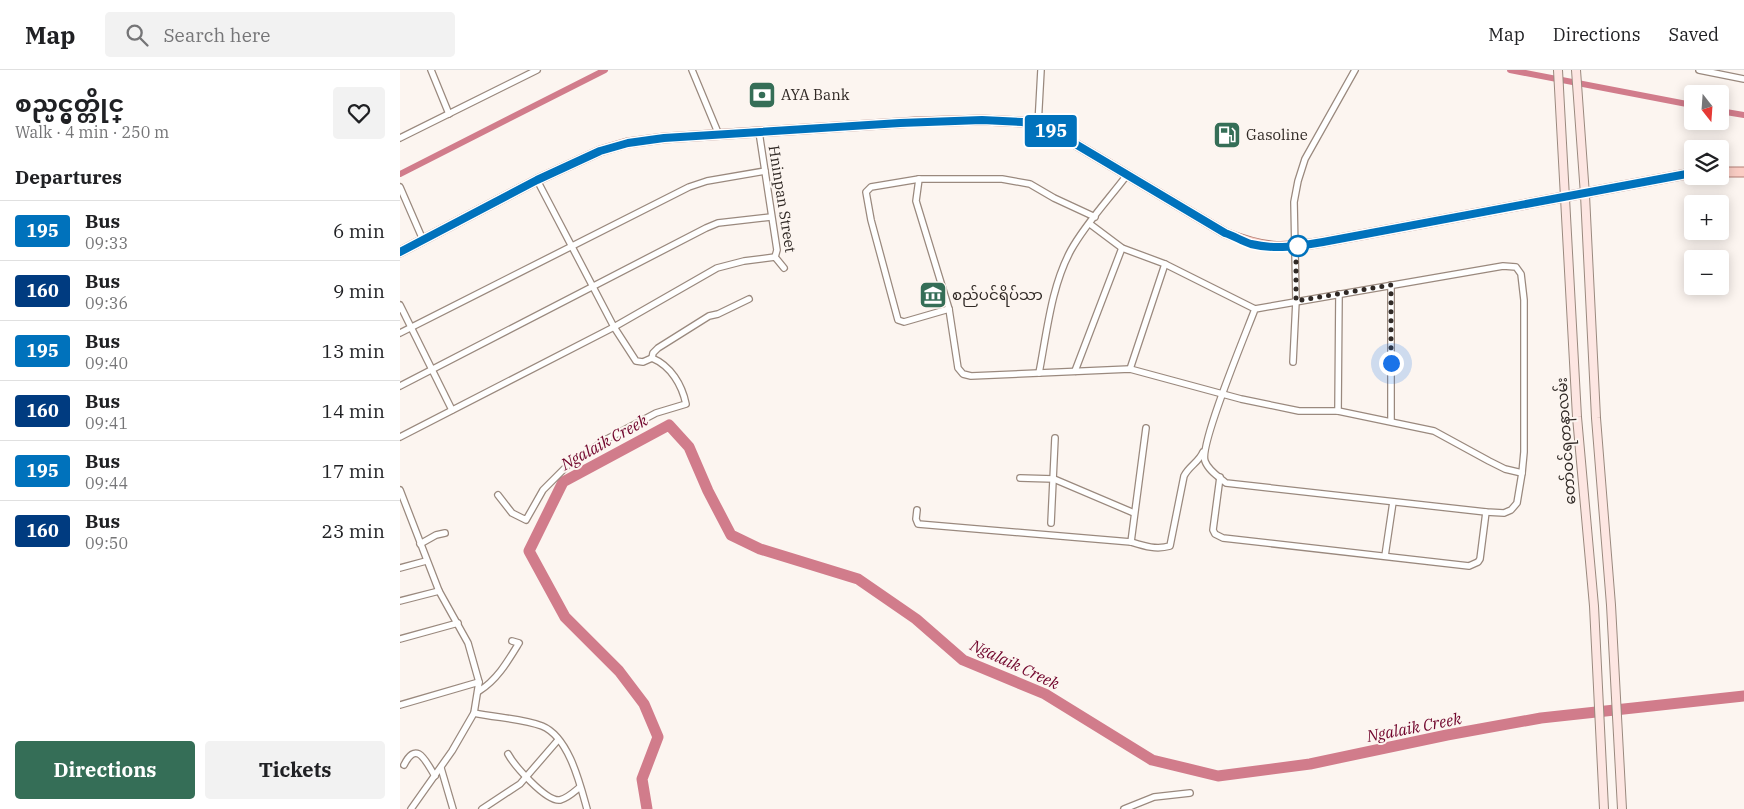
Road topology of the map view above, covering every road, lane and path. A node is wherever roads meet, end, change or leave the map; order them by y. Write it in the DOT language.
graph roads {
  1 [pos="430,70"];
  2 [pos="537,70"];
  3 [pos="692,70"];
  4 [pos="1041,70"];
  5 [pos="1355,70"];
  6 [pos="1558,70"];
  7 [pos="1576,70"];
  8 [pos="1699,70"];
  9 [pos="1744,79"];
  10 [pos="449,114"];
  11 [pos="1038,125"];
  12 [pos="759,132"];
  13 [pos="719,134"];
  14 [pos="400,138"];
  15 [pos="765,171"];
  16 [pos="1729,172"];
  17 [pos="1744,172"];
  18 [pos="1127,175"];
  19 [pos="1684,175"];
  20 [pos="919,179"];
  21 [pos="537,180"];
  22 [pos="400,187"];
  23 [pos="1585,195"];
  24 [pos="1565,198"];
  25 [pos="1095,217"];
  26 [pos="772,218"];
  27 [pos="1090,224"];
  28 [pos="423,240"];
  29 [pos="1296,246"];
  30 [pos="571,247"];
  31 [pos="1122,248"];
  32 [pos="400,252"];
  33 [pos="775,257"];
  34 [pos="1165,264"];
  35 [pos="784,268"];
  36 [pos="1391,285"];
  37 [pos="592,286"];
  38 [pos="1339,294"];
  39 [pos="749,298"];
  40 [pos="1296,301"];
  41 [pos="400,305"];
  42 [pos="1255,309"];
  43 [pos="950,310"];
  44 [pos="614,327"];
  45 [pos="410,328"];
  46 [pos="400,333"];
  47 [pos="652,358"];
  48 [pos="1293,362"];
  49 [pos="431,370"];
  50 [pos="1130,370"];
  51 [pos="1075,371"];
  52 [pos="1039,373"];
  53 [pos="400,386"];
  54 [pos="1222,394"];
  55 [pos="452,410"];
  56 [pos="1338,411"];
  57 [pos="1391,421"];
  58 [pos="1146,428"];
  59 [pos="400,437"];
  60 [pos="1055,438"];
  61 [pos="1203,452"];
  62 [pos="1522,473"];
  63 [pos="1220,477"];
  64 [pos="1020,478"];
  65 [pos="1053,479"];
  66 [pos="400,490"];
  67 [pos="498,496"];
  68 [pos="1393,502"];
  69 [pos="917,510"];
  70 [pos="1486,512"];
  71 [pos="1134,513"];
  72 [pos="1051,523"];
  73 [pos="445,533"];
  74 [pos="1131,542"];
  75 [pos="420,544"];
  76 [pos="1385,556"];
  77 [pos="426,561"];
  78 [pos="400,568"];
  79 [pos="439,590"];
  80 [pos="400,601"];
  81 [pos="458,623"];
  82 [pos="400,638"];
  83 [pos="512,640"];
  84 [pos="479,682"];
  85 [pos="479,692"];
  86 [pos="400,706"];
  87 [pos="474,713"];
  88 [pos="558,740"];
  89 [pos="508,754"];
  90 [pos="404,765"];
  91 [pos="440,768"];
  92 [pos="435,776"];
  93 [pos="527,776"];
  94 [pos="580,787"];
  95 [pos="1190,793"];
  96 [pos="412,809"];
  97 [pos="454,809"];
  98 [pos="482,809"];
  99 [pos="587,809"];
  100 [pos="1124,809"];
  101 [pos="1604,809"];
  102 [pos="1622,809"];
  1 -- 10 [label="street"];
  2 -- 10 [label="street"];
  3 -- 13 [label="street"];
  4 -- 11 [label="street"];
  5 -- 29 [label="street"];
  6 -- 24 [label="main road, တော်ဝင်ရတနာလမ်း"];
  7 -- 23 [label="main road"];
  8 -- 9 [label="street"];
  10 -- 14 [label="street"];
  11 -- 12 [label="main road"];
  11 -- 18 [label="main road"];
  12 -- 13 [label="main road"];
  12 -- 15 [label="street, Hninpan Street"];
  13 -- 21 [label="main road"];
  15 -- 26 [label="street, Hninpan Street"];
  15 -- 30 [label="street"];
  16 -- 17 [label="main road"];
  18 -- 25 [label="street"];
  18 -- 29 [label="main road"];
  19 -- 23 [label="main road"];
  20 -- 25 [label="street"];
  20 -- 43 [label="street"];
  20 -- 43 [label="street"];
  21 -- 28 [label="main road"];
  21 -- 30 [label="street"];
  22 -- 28 [label="street"];
  23 -- 24 [label="main road"];
  23 -- 102 [label="main road"];
  24 -- 29 [label="main road"];
  24 -- 101 [label="main road, တော်ဝင်ရတနာလမ်း"];
  25 -- 27 [label="street"];
  26 -- 33 [label="street, Hninpan Street"];
  26 -- 37 [label="street"];
  27 -- 31 [label="street"];
  27 -- 52 [label="street"];
  28 -- 32 [label="main road"];
  29 -- 40 [label="street"];
  30 -- 37 [label="street"];
  30 -- 45 [label="street"];
  31 -- 34 [label="street"];
  31 -- 51 [label="street"];
  33 -- 35 [label="street, Hninpan Street"];
  33 -- 44 [label="street"];
  34 -- 42 [label="street"];
  34 -- 50 [label="street"];
  36 -- 38 [label="street"];
  36 -- 57 [label="street"];
  36 -- 62 [label="street"];
  37 -- 44 [label="street"];
  37 -- 49 [label="street"];
  38 -- 40 [label="street"];
  38 -- 56 [label="street"];
  39 -- 47 [label="street"];
  40 -- 42 [label="street"];
  40 -- 48 [label="street"];
  41 -- 45 [label="street"];
  42 -- 54 [label="street"];
  43 -- 52 [label="street"];
  44 -- 47 [label="street"];
  44 -- 55 [label="street"];
  45 -- 46 [label="street"];
  45 -- 49 [label="street"];
  47 -- 67 [label="street"];
  49 -- 53 [label="street"];
  49 -- 55 [label="street"];
  50 -- 51 [label="street"];
  50 -- 54 [label="street"];
  51 -- 52 [label="street"];
  54 -- 56 [label="street"];
  54 -- 61 [label="street"];
  55 -- 59 [label="street"];
  56 -- 57 [label="street"];
  57 -- 62 [label="street"];
  58 -- 71 [label="street"];
  60 -- 65 [label="street"];
  61 -- 63 [label="street"];
  61 -- 74 [label="street"];
  62 -- 70 [label="street"];
  63 -- 68 [label="street"];
  63 -- 76 [label="street"];
  64 -- 65 [label="street"];
  65 -- 71 [label="street"];
  65 -- 72 [label="street"];
  66 -- 75 [label="street"];
  68 -- 70 [label="street"];
  68 -- 76 [label="street"];
  69 -- 74 [label="street"];
  70 -- 76 [label="street"];
  71 -- 74 [label="street"];
  73 -- 75 [label="street"];
  75 -- 77 [label="street"];
  77 -- 78 [label="street"];
  77 -- 79 [label="street"];
  79 -- 80 [label="street"];
  79 -- 81 [label="street"];
  81 -- 82 [label="street"];
  81 -- 84 [label="street"];
  83 -- 85 [label="street"];
  84 -- 85 [label="street"];
  84 -- 86 [label="street"];
  85 -- 87 [label="street"];
  87 -- 88 [label="street"];
  87 -- 91 [label="street"];
  88 -- 93 [label="street"];
  88 -- 94 [label="street"];
  89 -- 93 [label="street"];
  90 -- 92 [label="street"];
  91 -- 92 [label="street"];
  91 -- 97 [label="street"];
  92 -- 96 [label="street"];
  93 -- 94 [label="street"];
  93 -- 98 [label="street"];
  94 -- 99 [label="street"];
  95 -- 100 [label="street"];
}
